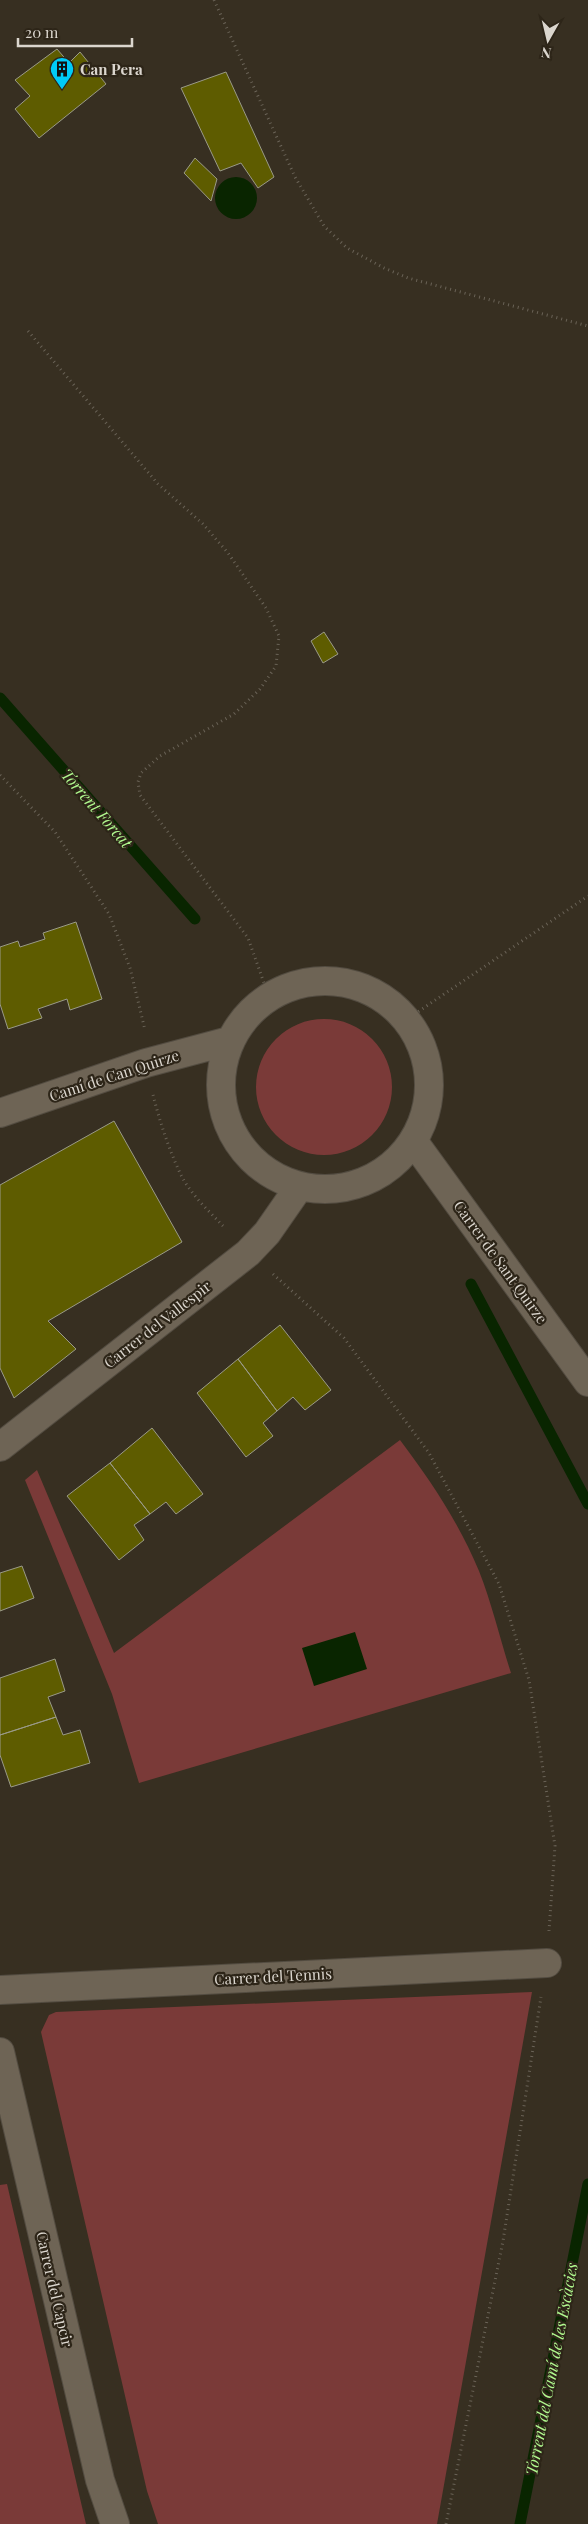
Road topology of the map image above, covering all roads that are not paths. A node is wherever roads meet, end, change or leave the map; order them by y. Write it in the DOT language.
graph roads {
  1 [pos="229,1041"];
  2 [pos="0,1113"];
  3 [pos="414,1142"];
  4 [pos="299,1187"];
  5 [pos="588,1382"];
  6 [pos="0,1446"];
  7 [pos="547,1962"];
  8 [pos="0,1990"];
  9 [pos="0,2052"];
  10 [pos="115,2524"];
  1 -- 2 [label="street, Camí de Can Quirze"];
  1 -- 3 [label="street"];
  1 -- 4 [label="street"];
  3 -- 4 [label="street"];
  3 -- 5 [label="street, Carrer de Sant Quirze"];
  4 -- 6 [label="street, Carrer del Vallespir"];
  7 -- 8 [label="street, Carrer del Tennis"];
  9 -- 10 [label="street, Carrer del Capcir"];
}
